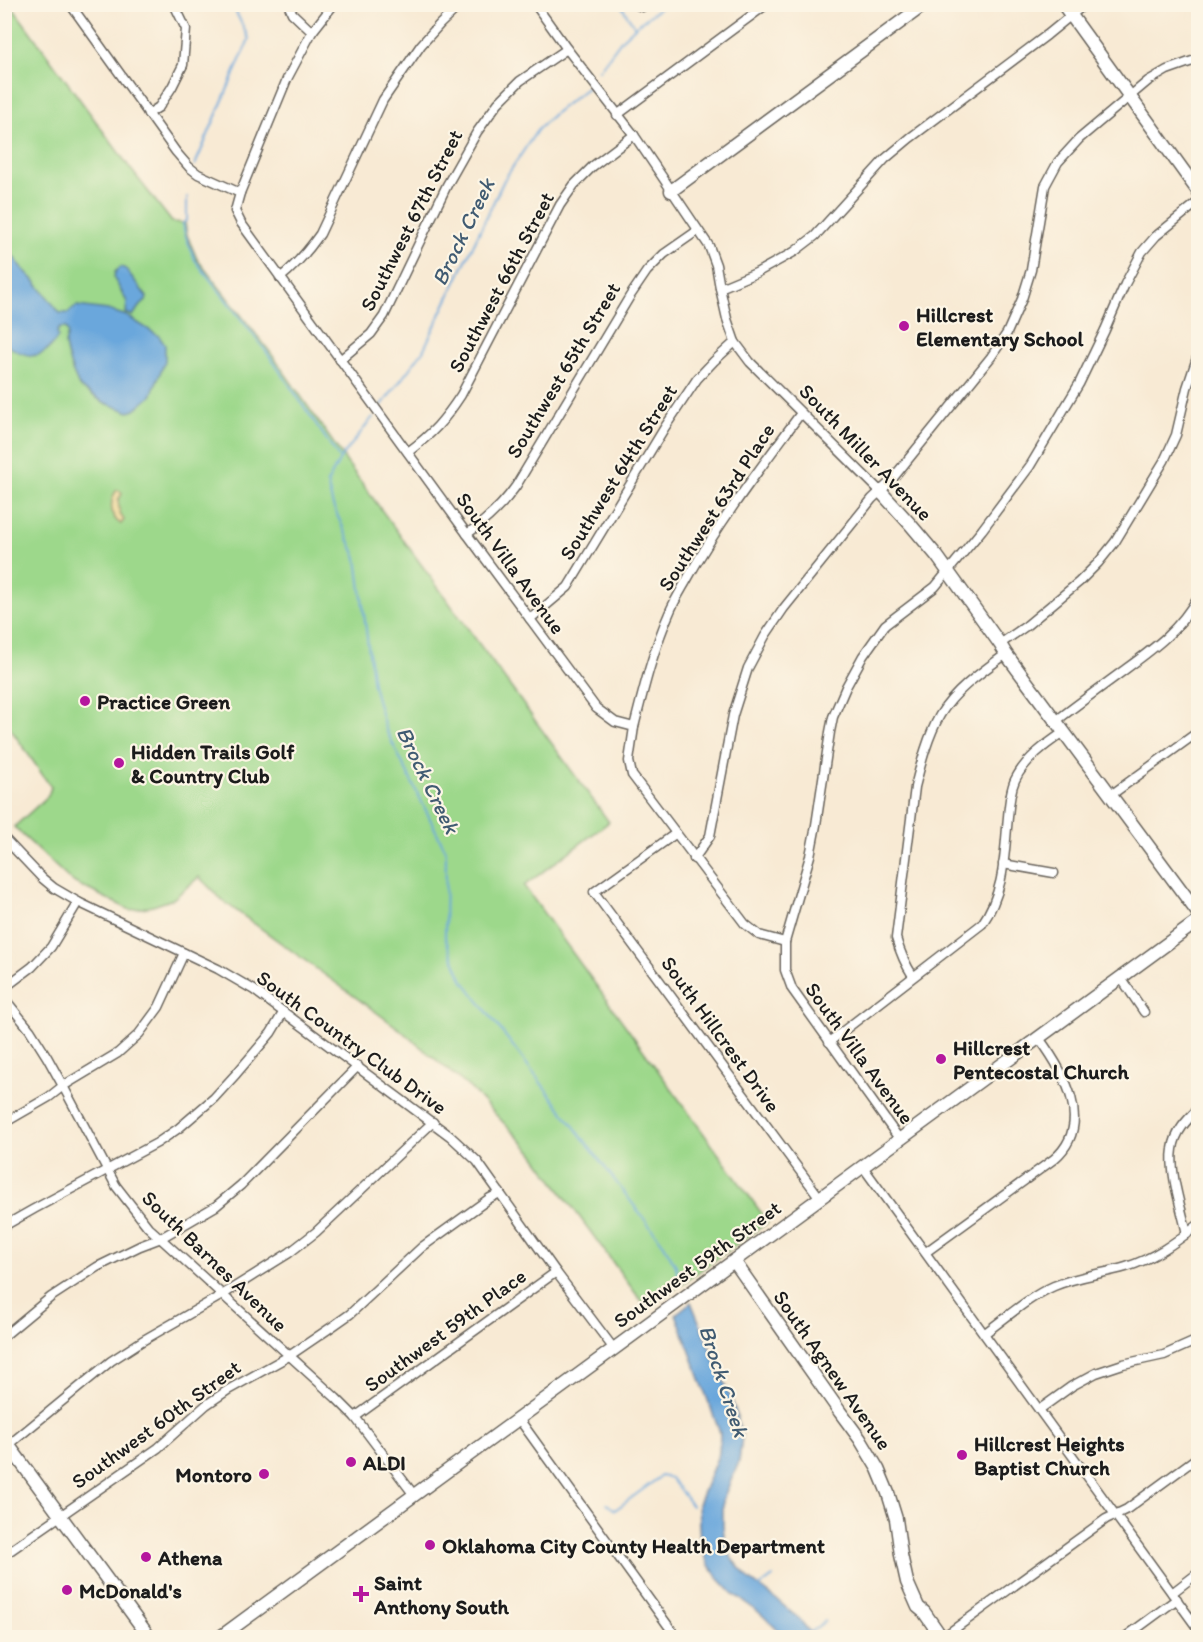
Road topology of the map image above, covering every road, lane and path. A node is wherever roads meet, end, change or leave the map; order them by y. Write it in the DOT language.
graph roads {
  1 [pos="70,4"];
  2 [pos="174,4"];
  3 [pos="288,4"];
  4 [pos="334,4"];
  5 [pos="461,4"];
  6 [pos="536,4"];
  7 [pos="767,4"];
  8 [pos="925,4"];
  9 [pos="1085,4"];
  10 [pos="1067,10"];
  11 [pos="312,32"];
  12 [pos="567,49"];
  13 [pos="1198,59"];
  14 [pos="1129,96"];
  15 [pos="148,114"];
  16 [pos="618,115"];
  17 [pos="634,135"];
  18 [pos="1197,186"];
  19 [pos="671,191"];
  20 [pos="240,193"];
  21 [pos="1198,202"];
  22 [pos="697,231"];
  23 [pos="280,278"];
  24 [pos="720,288"];
  25 [pos="735,342"];
  26 [pos="1198,355"];
  27 [pos="340,360"];
  28 [pos="801,413"];
  29 [pos="408,452"];
  30 [pos="880,491"];
  31 [pos="467,534"];
  32 [pos="947,571"];
  33 [pos="1198,597"];
  34 [pos="530,619"];
  35 [pos="1003,649"];
  36 [pos="1056,721"];
  37 [pos="634,727"];
  38 [pos="1064,732"];
  39 [pos="1198,732"];
  40 [pos="1111,795"];
  41 [pos="675,834"];
  42 [pos="4,838"];
  43 [pos="694,859"];
  44 [pos="1003,864"];
  45 [pos="1054,873"];
  46 [pos="78,902"];
  47 [pos="1198,913"];
  48 [pos="1198,921"];
  49 [pos="784,942"];
  50 [pos="184,953"];
  51 [pos="913,976"];
  52 [pos="1121,978"];
  53 [pos="4,988"];
  54 [pos="4,998"];
  55 [pos="1144,1012"];
  56 [pos="284,1013"];
  57 [pos="1039,1038"];
  58 [pos="829,1042"];
  59 [pos="358,1066"];
  60 [pos="63,1086"];
  61 [pos="1198,1109"];
  62 [pos="433,1122"];
  63 [pos="4,1123"];
  64 [pos="900,1140"];
  65 [pos="863,1167"];
  66 [pos="108,1169"];
  67 [pos="500,1193"];
  68 [pos="820,1198"];
  69 [pos="1198,1225"];
  70 [pos="4,1226"];
  71 [pos="1187,1234"];
  72 [pos="160,1238"];
  73 [pos="926,1252"];
  74 [pos="734,1261"];
  75 [pos="556,1272"];
  76 [pos="222,1295"];
  77 [pos="985,1333"];
  78 [pos="4,1336"];
  79 [pos="1198,1340"];
  80 [pos="614,1349"];
  81 [pos="289,1356"];
  82 [pos="1040,1409"];
  83 [pos="355,1417"];
  84 [pos="519,1419"];
  85 [pos="6,1444"];
  86 [pos="1198,1457"];
  87 [pos="414,1495"];
  88 [pos="1116,1514"];
  89 [pos="60,1515"];
  90 [pos="4,1555"];
  91 [pos="1198,1573"];
  92 [pos="1175,1596"];
  93 [pos="1198,1629"];
  94 [pos="150,1638"];
  95 [pos="219,1638"];
  96 [pos="678,1638"];
  97 [pos="942,1638"];
  98 [pos="1124,1638"];
  1 -- 15 [label="street"];
  2 -- 15 [label="street"];
  3 -- 11 [label="street"];
  4 -- 11 [label="street"];
  5 -- 23 [label="street"];
  6 -- 12 [label="street, South Miller Avenue"];
  7 -- 16 [label="street"];
  8 -- 19 [label="main road"];
  9 -- 10 [label="street"];
  10 -- 14 [label="main road"];
  10 -- 24 [label="street"];
  11 -- 20 [label="street"];
  12 -- 16 [label="street, South Miller Avenue"];
  12 -- 27 [label="street, Southwest 67th Street"];
  13 -- 14 [label="street"];
  14 -- 18 [label="main road"];
  14 -- 30 [label="street"];
  15 -- 20 [label="street"];
  16 -- 17 [label="street, South Miller Avenue"];
  17 -- 19 [label="street, South Miller Avenue"];
  17 -- 29 [label="street, Southwest 66th Street"];
  19 -- 22 [label="street, South Miller Avenue"];
  20 -- 23 [label="street, South Villa Avenue"];
  21 -- 32 [label="street"];
  22 -- 24 [label="street, South Miller Avenue"];
  22 -- 31 [label="street, Southwest 65th Street"];
  23 -- 27 [label="street, South Villa Avenue"];
  24 -- 25 [label="street, South Miller Avenue"];
  25 -- 28 [label="street, South Miller Avenue"];
  25 -- 34 [label="street, Southwest 64th Street"];
  26 -- 35 [label="street"];
  27 -- 29 [label="street, South Villa Avenue"];
  28 -- 30 [label="street, South Miller Avenue"];
  28 -- 37 [label="street, Southwest 63rd Place"];
  29 -- 31 [label="street, South Villa Avenue"];
  30 -- 32 [label="main road, South Miller Avenue"];
  30 -- 43 [label="street"];
  31 -- 34 [label="street, South Villa Avenue"];
  32 -- 35 [label="main road, South Miller Avenue"];
  32 -- 49 [label="street"];
  33 -- 36 [label="street"];
  34 -- 37 [label="street, South Villa Avenue"];
  35 -- 36 [label="main road, South Miller Avenue"];
  35 -- 51 [label="street"];
  36 -- 38 [label="main road, South Miller Avenue"];
  37 -- 41 [label="street"];
  38 -- 40 [label="main road, South Miller Avenue"];
  38 -- 44 [label="street"];
  39 -- 40 [label="street"];
  40 -- 47 [label="main road, South Miller Avenue"];
  41 -- 43 [label="street"];
  41 -- 68 [label="street, South Hillcrest Drive"];
  42 -- 46 [label="street, South Country Club Drive"];
  43 -- 49 [label="street"];
  44 -- 45 [label="street"];
  44 -- 51 [label="street"];
  46 -- 50 [label="street, South Country Club Drive"];
  46 -- 53 [label="street"];
  48 -- 52 [label="main road, Southwest 59th Street"];
  49 -- 58 [label="street, South Villa Avenue"];
  50 -- 56 [label="street, South Country Club Drive"];
  50 -- 60 [label="street"];
  51 -- 58 [label="street"];
  52 -- 55 [label="street"];
  52 -- 57 [label="main road, Southwest 59th Street"];
  54 -- 60 [label="street, South Barnes Avenue"];
  56 -- 59 [label="street, South Country Club Drive"];
  56 -- 66 [label="street"];
  57 -- 64 [label="main road, Southwest 59th Street"];
  57 -- 73 [label="street"];
  58 -- 64 [label="street, South Villa Avenue"];
  59 -- 62 [label="street, South Country Club Drive"];
  59 -- 72 [label="street"];
  60 -- 63 [label="street"];
  60 -- 66 [label="street, South Barnes Avenue"];
  61 -- 71 [label="street"];
  62 -- 67 [label="street, South Country Club Drive"];
  62 -- 76 [label="street"];
  64 -- 65 [label="main road, Southwest 59th Street"];
  65 -- 68 [label="main road, Southwest 59th Street"];
  65 -- 73 [label="street"];
  66 -- 70 [label="street"];
  66 -- 72 [label="street, South Barnes Avenue"];
  67 -- 75 [label="street, South Country Club Drive"];
  67 -- 81 [label="street, Southwest 60th Street"];
  68 -- 74 [label="main road, Southwest 59th Street"];
  69 -- 71 [label="street"];
  71 -- 77 [label="street"];
  72 -- 76 [label="street, South Barnes Avenue"];
  72 -- 78 [label="street"];
  73 -- 77 [label="street"];
  74 -- 80 [label="main road, Southwest 59th Street"];
  74 -- 97 [label="main road, South Agnew Avenue"];
  75 -- 80 [label="street, South Country Club Drive"];
  75 -- 83 [label="street, Southwest 59th Place"];
  76 -- 81 [label="street, South Barnes Avenue"];
  76 -- 85 [label="street"];
  77 -- 82 [label="street"];
  79 -- 82 [label="street"];
  80 -- 84 [label="main road, Southwest 59th Street"];
  81 -- 83 [label="street, South Barnes Avenue"];
  81 -- 89 [label="street, Southwest 60th Street"];
  82 -- 88 [label="street"];
  83 -- 87 [label="street, South Barnes Avenue"];
  84 -- 87 [label="main road, Southwest 59th Street"];
  84 -- 96 [label="street"];
  85 -- 89 [label="main road"];
  86 -- 88 [label="street"];
  87 -- 95 [label="main road, Southwest 59th Street"];
  88 -- 92 [label="street"];
  88 -- 97 [label="street"];
  89 -- 90 [label="street, Southwest 60th Street"];
  89 -- 94 [label="main road"];
  91 -- 92 [label="street"];
  92 -- 93 [label="street"];
  92 -- 98 [label="street"];
}
